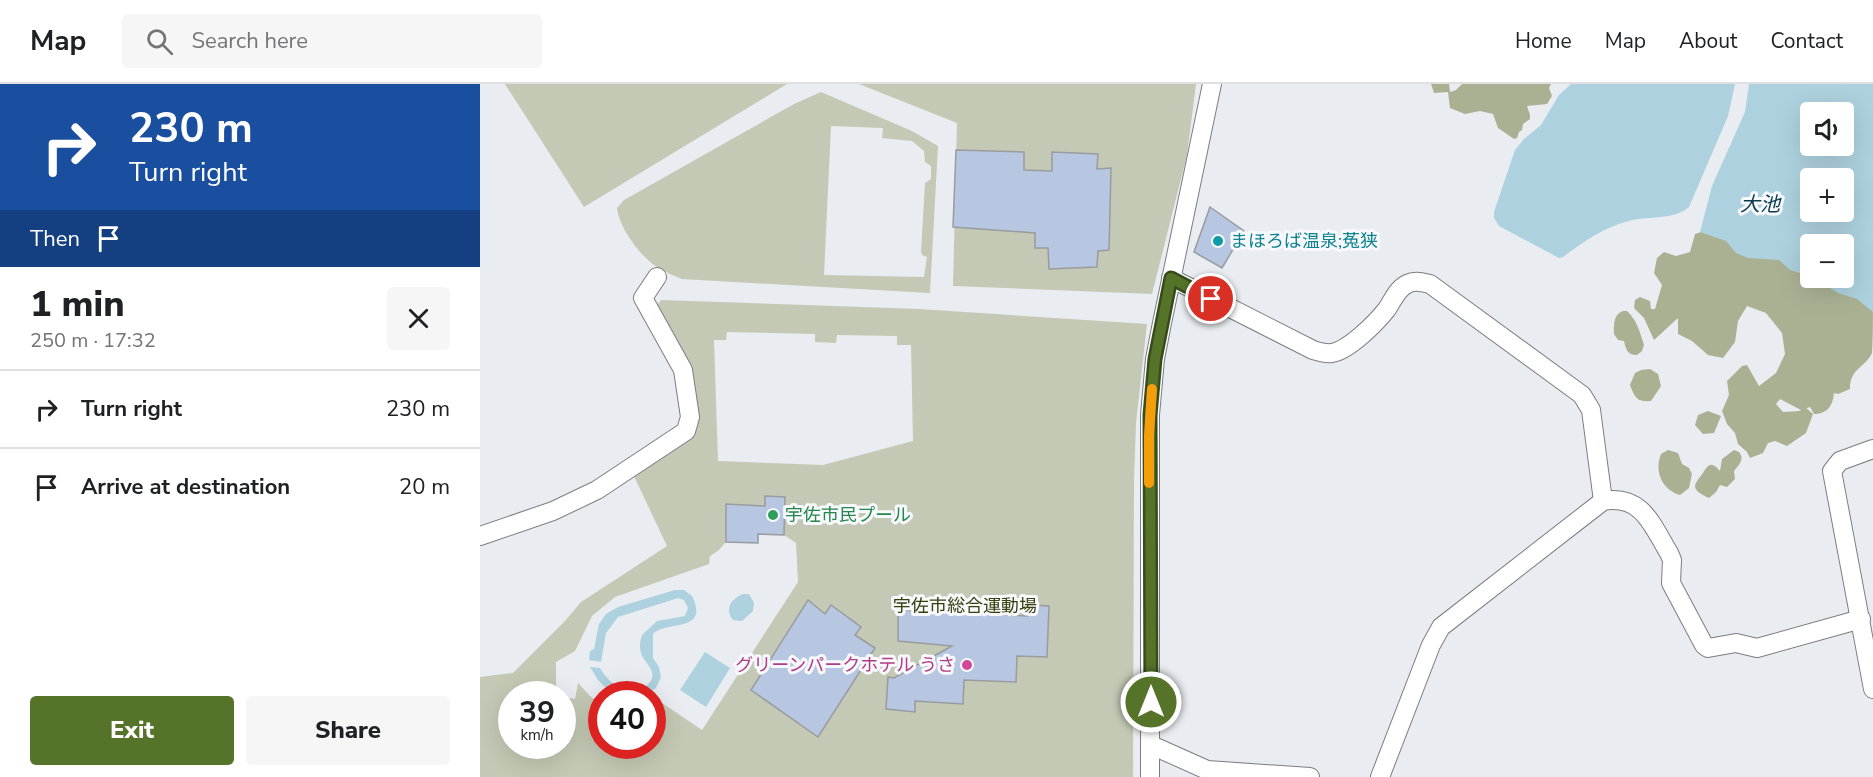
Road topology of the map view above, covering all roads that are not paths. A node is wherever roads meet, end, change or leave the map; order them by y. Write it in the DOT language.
graph roads {
  1 [pos="1212,84"];
  2 [pos="657,277"];
  3 [pos="1171,278"];
  4 [pos="1873,449"];
  5 [pos="1603,501"];
  6 [pos="480,536"];
  7 [pos="1861,619"];
  8 [pos="1873,689"];
  9 [pos="1151,745"];
  10 [pos="1150,777"];
  11 [pos="1310,777"];
  12 [pos="1380,777"];
  1 -- 3 [label="street"];
  2 -- 6 [label="street"];
  3 -- 5 [label="street"];
  3 -- 9 [label="street"];
  4 -- 7 [label="street"];
  5 -- 7 [label="street"];
  5 -- 12 [label="street"];
  7 -- 8 [label="street"];
  9 -- 10 [label="street"];
  9 -- 11 [label="street"];
}
